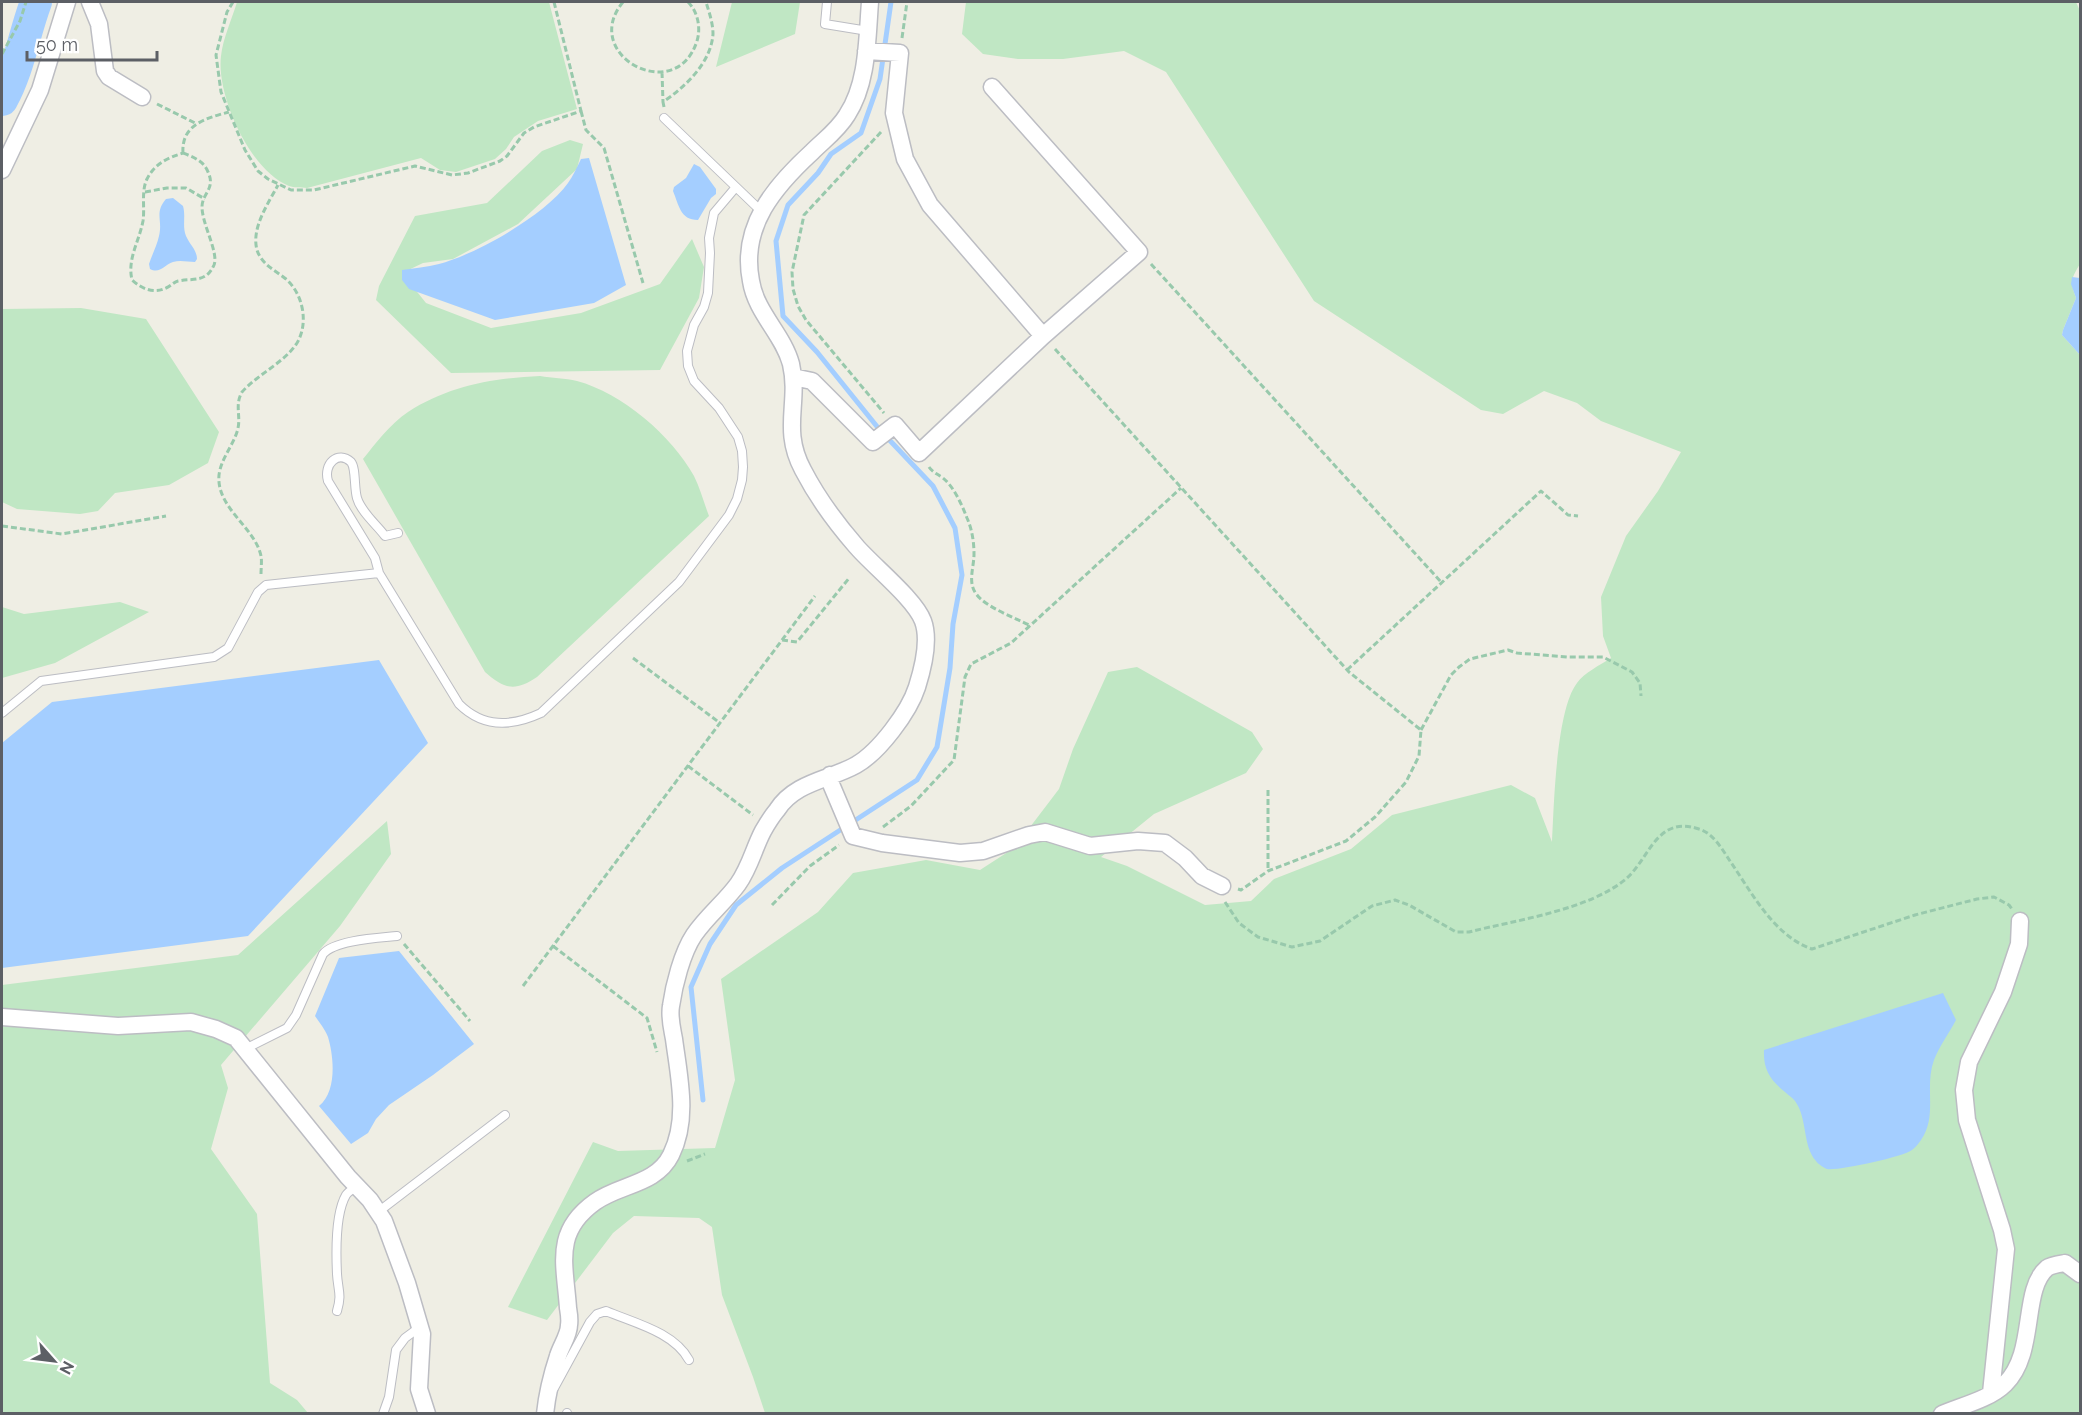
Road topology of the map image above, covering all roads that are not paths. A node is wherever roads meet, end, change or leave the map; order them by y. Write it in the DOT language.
graph roads {
  1 [pos="67,2"];
  2 [pos="90,2"];
  3 [pos="827,2"];
  4 [pos="870,2"];
  5 [pos="868,31"];
  6 [pos="866,51"];
  7 [pos="992,87"];
  8 [pos="142,97"];
  9 [pos="664,118"];
  10 [pos="2,170"];
  11 [pos="736,187"];
  12 [pos="761,211"];
  13 [pos="1043,336"];
  14 [pos="793,377"];
  15 [pos="398,533"];
  16 [pos="379,573"];
  17 [pos="2,713"];
  18 [pos="830,775"];
  19 [pos="1222,886"];
  20 [pos="2019,921"];
  21 [pos="397,936"];
  22 [pos="2,1017"];
  23 [pos="244,1049"];
  24 [pos="504,1115"];
  25 [pos="357,1186"];
  26 [pos="378,1212"];
  27 [pos="2080,1274"];
  28 [pos="337,1311"];
  29 [pos="420,1327"];
  30 [pos="689,1360"];
  31 [pos="1991,1393"];
  32 [pos="548,1395"];
  33 [pos="383,1413"];
  34 [pos="427,1413"];
  35 [pos="545,1413"];
  36 [pos="1942,1413"];
  1 -- 10 [label="street"];
  2 -- 8 [label="street"];
  3 -- 5 [label="lane"];
  4 -- 5 [label="street"];
  5 -- 6 [label="street"];
  6 -- 12 [label="street"];
  6 -- 13 [label="street"];
  7 -- 13 [label="street"];
  9 -- 11 [label="lane"];
  11 -- 12 [label="lane"];
  11 -- 16 [label="lane"];
  12 -- 14 [label="street"];
  13 -- 14 [label="street"];
  14 -- 18 [label="street"];
  15 -- 16 [label="lane"];
  16 -- 17 [label="lane"];
  18 -- 19 [label="street"];
  18 -- 32 [label="street"];
  20 -- 31 [label="street"];
  21 -- 23 [label="lane"];
  22 -- 23 [label="street"];
  23 -- 25 [label="street"];
  24 -- 26 [label="lane"];
  25 -- 26 [label="street"];
  25 -- 28 [label="lane"];
  26 -- 29 [label="street"];
  27 -- 31 [label="street"];
  29 -- 33 [label="lane"];
  29 -- 34 [label="street"];
  30 -- 32 [label="lane"];
  31 -- 36 [label="street"];
  32 -- 35 [label="street"];
}
